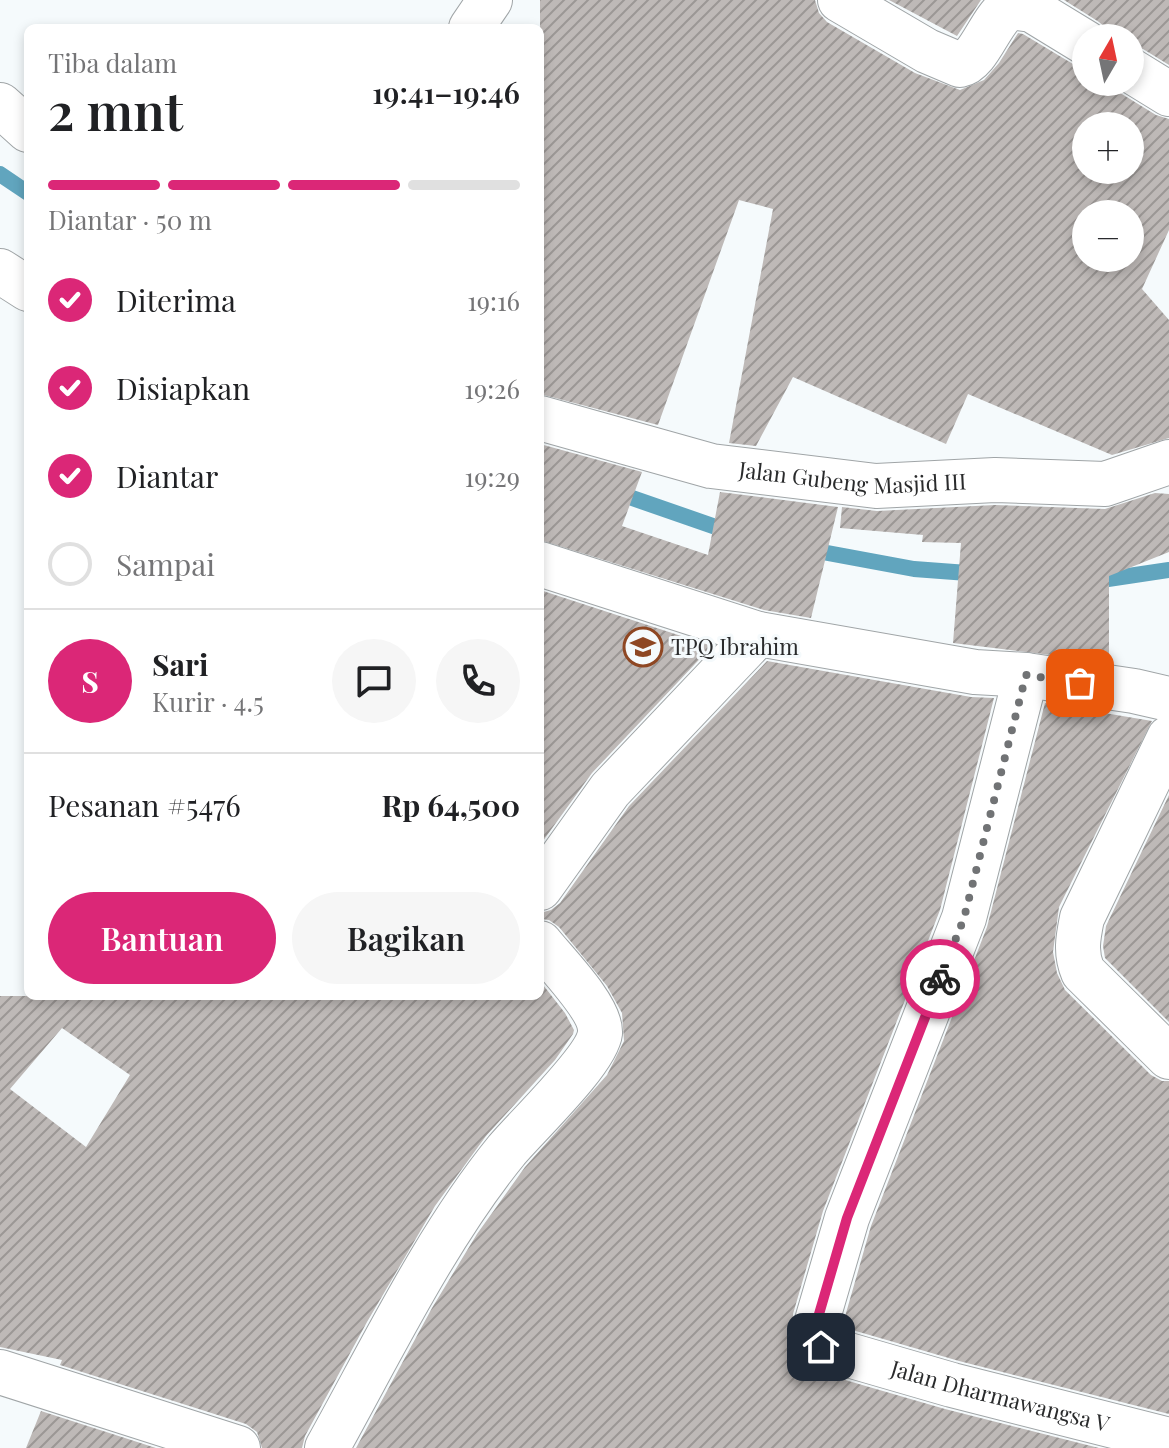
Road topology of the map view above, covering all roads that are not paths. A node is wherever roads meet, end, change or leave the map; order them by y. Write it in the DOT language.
graph roads {
  1 [pos="490,0"];
  2 [pos="840,0"];
  3 [pos="474,24"];
  4 [pos="1072,34"];
  5 [pos="1144,79"];
  6 [pos="1169,94"];
  7 [pos="0,105"];
  8 [pos="24,126"];
  9 [pos="0,271"];
  10 [pos="24,286"];
  11 [pos="544,419"];
  12 [pos="1169,462"];
  13 [pos="544,565"];
  14 [pos="758,634"];
  15 [pos="1026,675"];
  16 [pos="1169,699"];
  17 [pos="1169,738"];
  18 [pos="544,882"];
  19 [pos="544,948"];
  20 [pos="1169,1057"];
  21 [pos="0,1372"];
  22 [pos="1169,1440"];
  23 [pos="238,1448"];
  24 [pos="327,1448"];
  1 -- 3 [label="street"];
  2 -- 4 [label="street"];
  5 -- 6 [label="street"];
  7 -- 8 [label="street"];
  9 -- 10 [label="street"];
  11 -- 12 [label="street, Jalan Gubeng Masjid III"];
  13 -- 14 [label="street"];
  14 -- 15 [label="street"];
  14 -- 18 [label="street"];
  15 -- 16 [label="street"];
  15 -- 22 [label="street, Jalan Dharmawangsa V"];
  17 -- 20 [label="street"];
  19 -- 24 [label="street"];
  21 -- 23 [label="street"];
}
